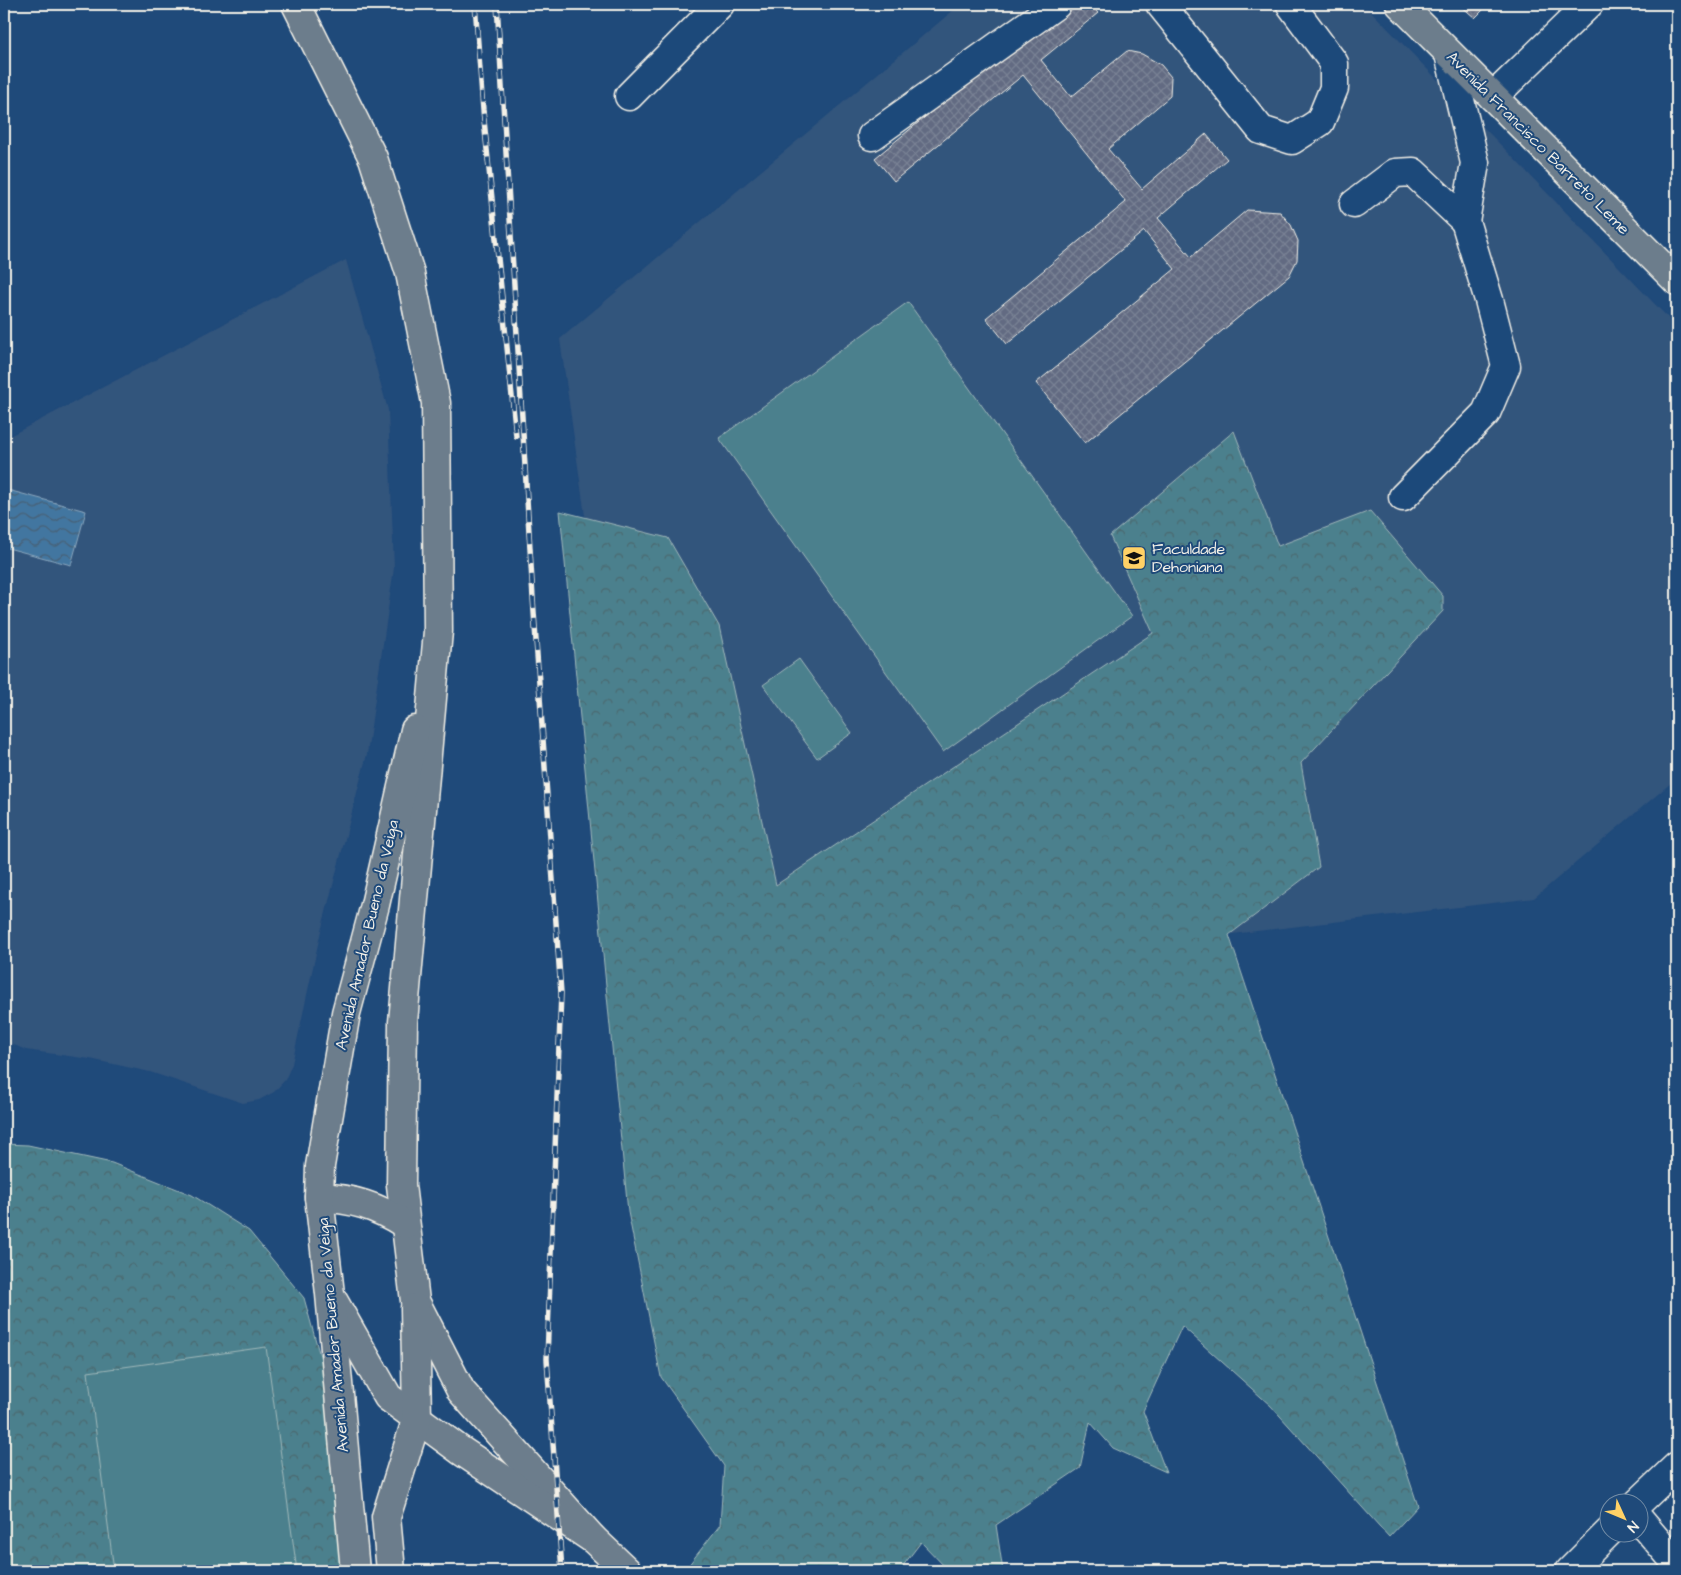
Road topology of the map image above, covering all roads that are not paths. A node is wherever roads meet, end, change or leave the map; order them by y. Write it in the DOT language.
graph roads {
  1 [pos="296,4"];
  2 [pos="720,4"];
  3 [pos="1057,4"];
  4 [pos="1160,4"];
  5 [pos="1291,4"];
  6 [pos="1400,4"];
  7 [pos="1589,4"];
  8 [pos="1449,54"];
  9 [pos="628,96"];
  10 [pos="1493,97"];
  11 [pos="872,136"];
  12 [pos="1354,204"];
  13 [pos="1465,221"];
  14 [pos="1677,281"];
  15 [pos="1403,496"];
  16 [pos="438,631"];
  17 [pos="319,1198"];
  18 [pos="405,1224"];
  19 [pos="330,1294"];
  20 [pos="415,1301"];
  21 [pos="417,1418"];
  22 [pos="1677,1466"];
  23 [pos="1648,1494"];
  24 [pos="1648,1530"];
  25 [pos="593,1539"];
  26 [pos="1599,1542"];
  27 [pos="1677,1564"];
  28 [pos="355,1571"];
  29 [pos="391,1571"];
  30 [pos="627,1571"];
  31 [pos="1570,1571"];
  1 -- 16 [label="main road, Avenida Amador Bueno da Veiga"];
  2 -- 9 [label="street"];
  3 -- 11 [label="street"];
  4 -- 5 [label="street"];
  6 -- 8 [label="main road, Avenida Francisco Barreto Leme"];
  7 -- 10 [label="street"];
  8 -- 10 [label="main road, Avenida Francisco Barreto Leme"];
  8 -- 13 [label="street"];
  10 -- 14 [label="main road, Avenida Francisco Barreto Leme"];
  12 -- 13 [label="street"];
  13 -- 15 [label="street"];
  16 -- 17 [label="main road, Avenida Amador Bueno da Veiga"];
  16 -- 18 [label="main road, Avenida Amador Bueno da Veiga"];
  17 -- 18 [label="main road"];
  17 -- 19 [label="main road, Avenida Amador Bueno da Veiga"];
  18 -- 20 [label="main road, Avenida Amador Bueno da Veiga"];
  19 -- 21 [label="main road"];
  19 -- 28 [label="main road, Avenida Amador Bueno da Veiga"];
  20 -- 21 [label="main road, Avenida Amador Bueno da Veiga"];
  20 -- 25 [label="main road, Avenida Amador Bueno da Veiga"];
  21 -- 25 [label="main road"];
  21 -- 29 [label="main road, Avenida Amador Bueno da Veiga"];
  22 -- 23 [label="street"];
  24 -- 27 [label="street"];
  25 -- 30 [label="main road"];
  26 -- 31 [label="street"];
}
